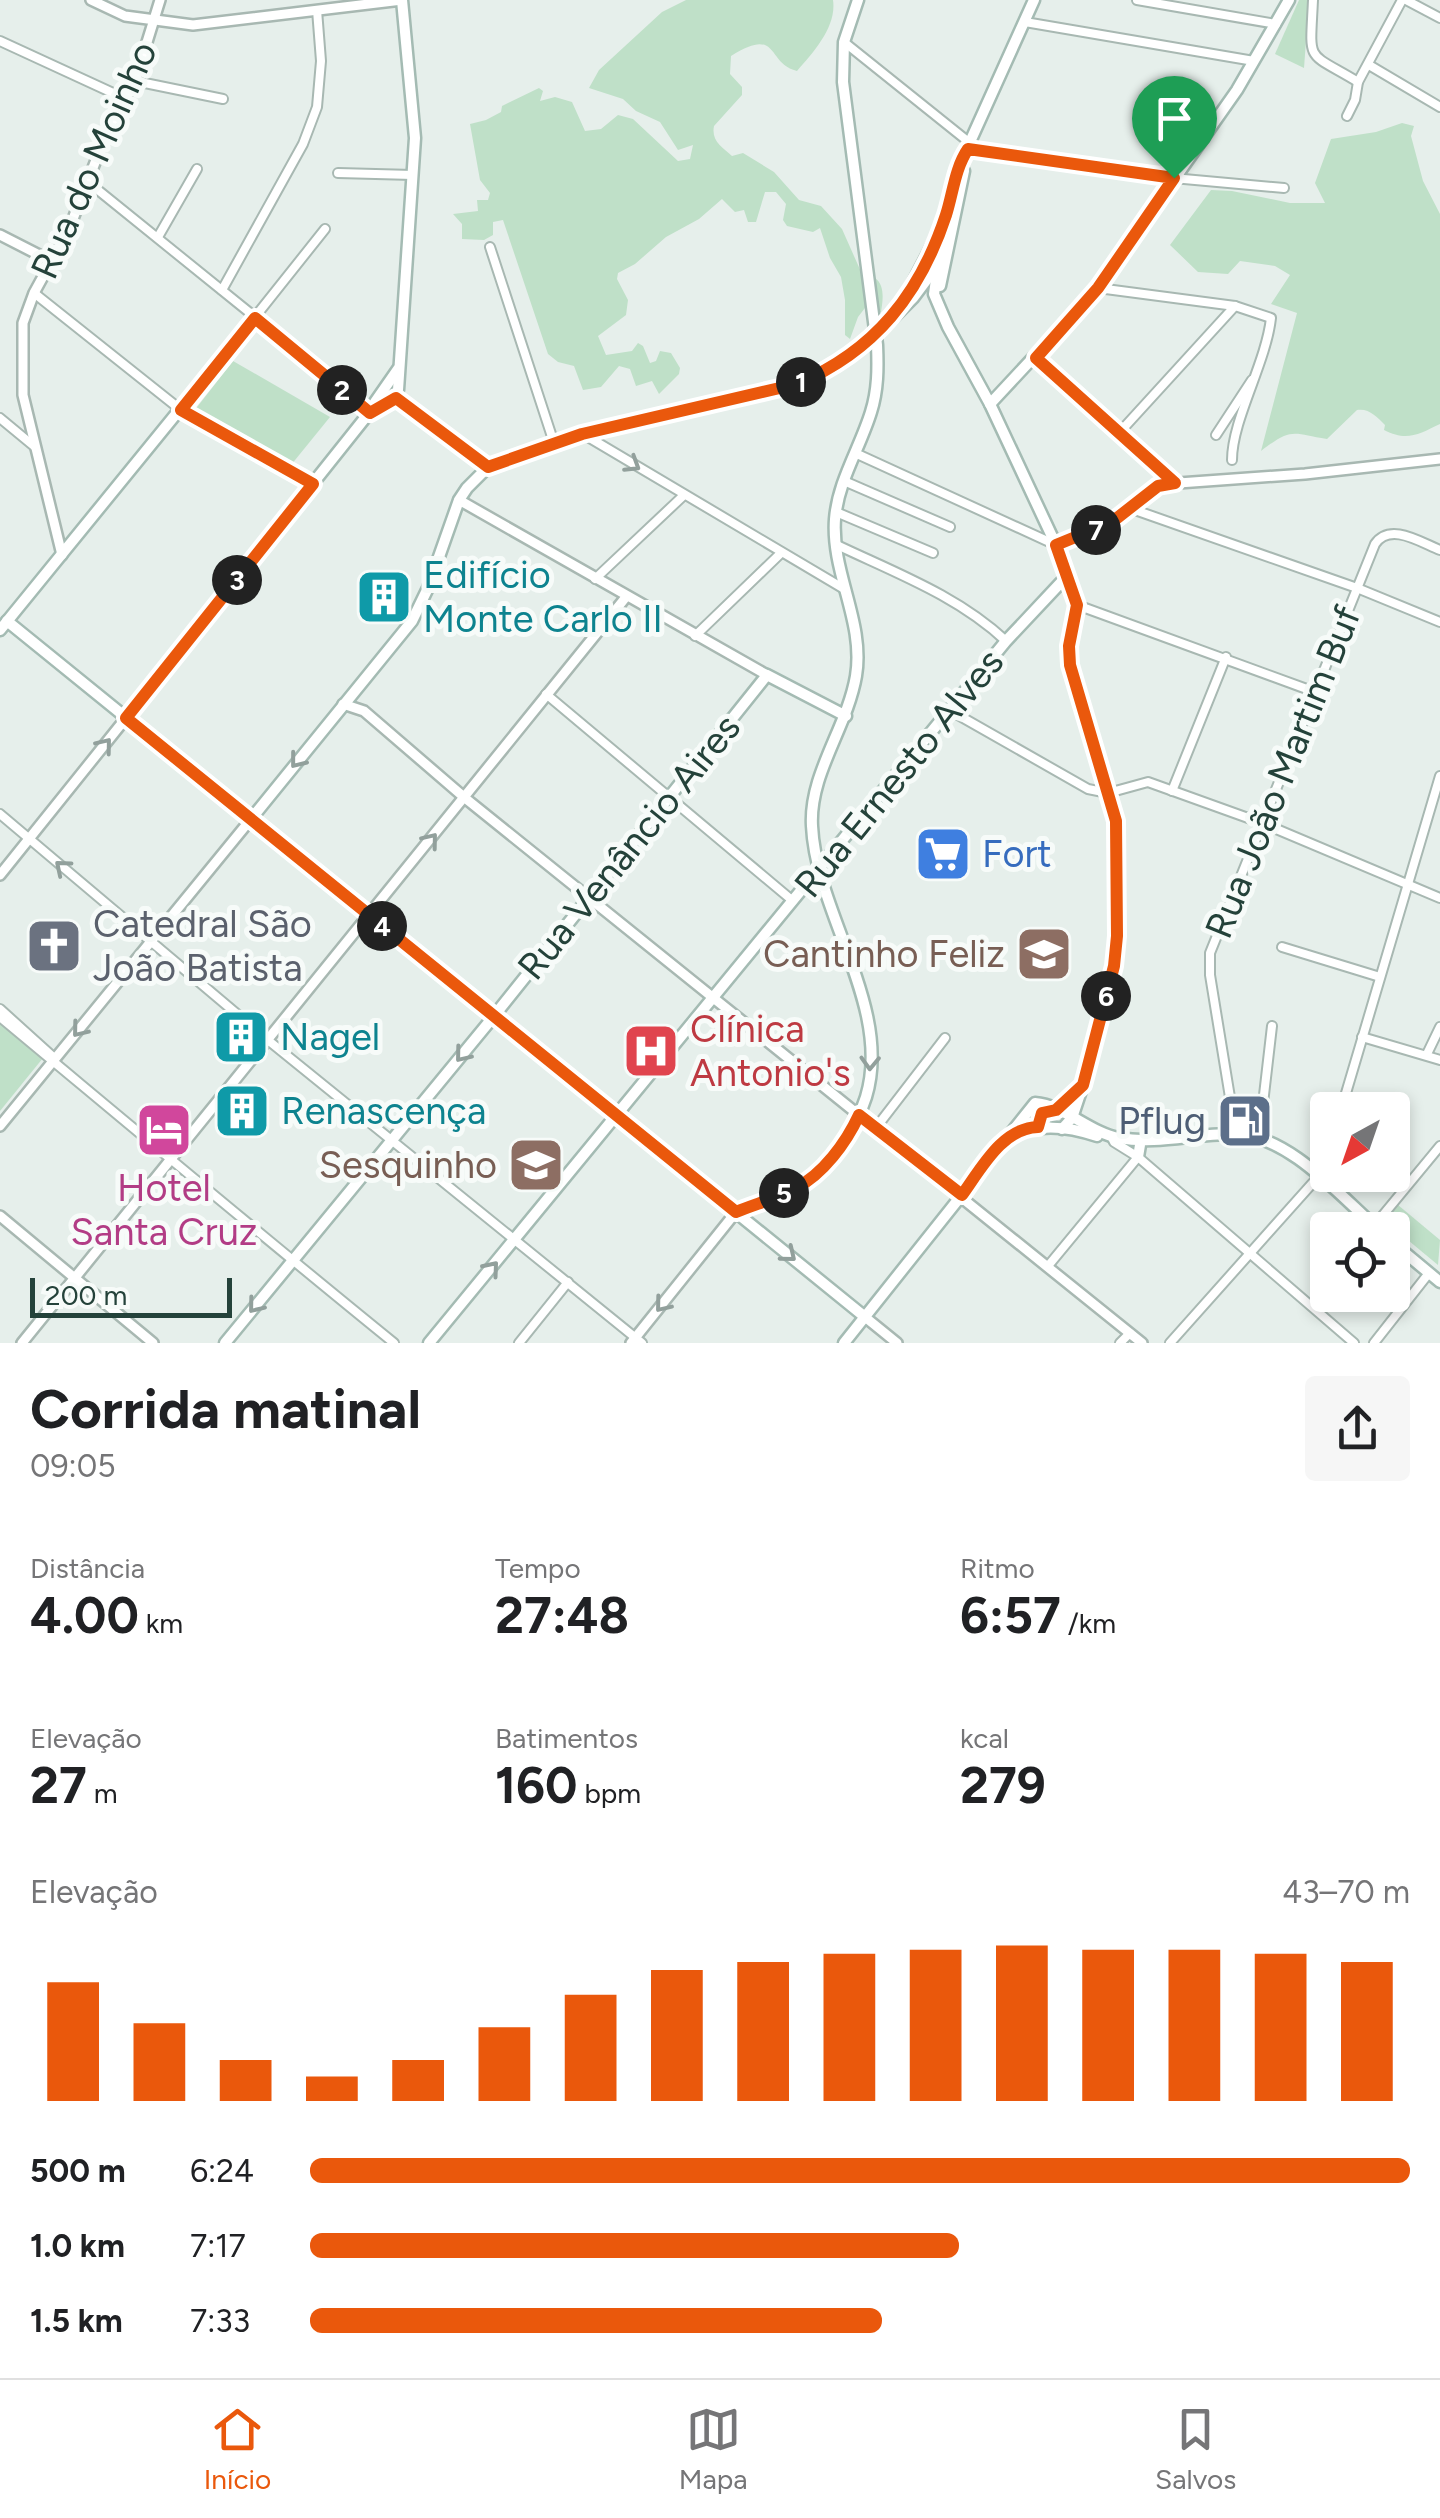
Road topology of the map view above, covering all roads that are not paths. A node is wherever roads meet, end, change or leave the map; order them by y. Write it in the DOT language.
graph roads {
  1 [pos="91,0"];
  2 [pos="160,0"];
  3 [pos="402,0"];
  4 [pos="858,0"];
  5 [pos="1034,0"];
  6 [pos="1136,0"];
  7 [pos="1289,0"];
  8 [pos="1313,0"];
  9 [pos="1404,0"];
  10 [pos="318,10"];
  11 [pos="1440,18"];
  12 [pos="156,22"];
  13 [pos="1025,22"];
  14 [pos="1276,24"];
  15 [pos="0,41"];
  16 [pos="844,42"];
  17 [pos="1254,62"];
  18 [pos="1368,65"];
  19 [pos="135,81"];
  20 [pos="1358,82"];
  21 [pos="126,99"];
  22 [pos="223,99"];
  23 [pos="1440,107"];
  24 [pos="1347,116"];
  25 [pos="969,148"];
  26 [pos="197,168"];
  27 [pos="338,173"];
  28 [pos="413,176"];
  29 [pos="1174,178"];
  30 [pos="88,182"];
  31 [pos="1284,188"];
  32 [pos="954,200"];
  33 [pos="946,216"];
  34 [pos="325,230"];
  35 [pos="0,235"];
  36 [pos="158,237"];
  37 [pos="490,246"];
  38 [pos="948,248"];
  39 [pos="53,262"];
  40 [pos="936,268"];
  41 [pos="922,287"];
  42 [pos="1098,288"];
  43 [pos="222,290"];
  44 [pos="34,293"];
  45 [pos="934,294"];
  46 [pos="1235,306"];
  47 [pos="939,308"];
  48 [pos="897,313"];
  49 [pos="255,318"];
  50 [pos="878,325"];
  51 [pos="1036,358"];
  52 [pos="1260,368"];
  53 [pos="398,370"];
  54 [pos="394,393"];
  55 [pos="990,404"];
  56 [pos="368,407"];
  57 [pos="181,410"];
  58 [pos="0,418"];
  59 [pos="1119,433"];
  60 [pos="582,434"];
  61 [pos="1216,435"];
  62 [pos="554,443"];
  63 [pos="36,447"];
  64 [pos="855,453"];
  65 [pos="1440,458"];
  66 [pos="488,467"];
  67 [pos="1232,470"];
  68 [pos="844,482"];
  69 [pos="1175,483"];
  70 [pos="313,484"];
  71 [pos="683,496"];
  72 [pos="459,500"];
  73 [pos="1132,509"];
  74 [pos="836,512"];
  75 [pos="950,527"];
  76 [pos="836,545"];
  77 [pos="1056,545"];
  78 [pos="1440,550"];
  79 [pos="781,553"];
  80 [pos="933,553"];
  81 [pos="62,554"];
  82 [pos="1067,576"];
  83 [pos="595,578"];
  84 [pos="1357,588"];
  85 [pos="846,590"];
  86 [pos="626,597"];
  87 [pos="1077,605"];
  88 [pos="2,622"];
  89 [pos="1440,622"];
  90 [pos="695,636"];
  91 [pos="1006,642"];
  92 [pos="1226,657"];
  93 [pos="767,676"];
  94 [pos="354,690"];
  95 [pos="1314,692"];
  96 [pos="546,694"];
  97 [pos="343,704"];
  98 [pos="364,711"];
  99 [pos="950,711"];
  100 [pos="846,716"];
  101 [pos="126,718"];
  102 [pos="1440,776"];
  103 [pos="1172,790"];
  104 [pos="1108,792"];
  105 [pos="465,798"];
  106 [pos="667,798"];
  107 [pos="0,814"];
  108 [pos="251,819"];
  109 [pos="1262,823"];
  110 [pos="30,839"];
  111 [pos="820,868"];
  112 [pos="0,876"];
  113 [pos="1408,883"];
  114 [pos="589,898"];
  115 [pos="1440,898"];
  116 [pos="793,901"];
  117 [pos="370,916"];
  118 [pos="150,942"];
  119 [pos="1282,947"];
  120 [pos="1380,977"];
  121 [pos="712,998"];
  122 [pos="0,1009"];
  123 [pos="494,1016"];
  124 [pos="0,1017"];
  125 [pos="1272,1026"];
  126 [pos="1440,1028"];
  127 [pos="1362,1037"];
  128 [pos="945,1038"];
  129 [pos="269,1040"];
  130 [pos="1427,1054"];
  131 [pos="54,1060"];
  132 [pos="1440,1060"];
  133 [pos="1083,1085"];
  134 [pos="1346,1092"];
  135 [pos="1056,1110"];
  136 [pos="859,1115"];
  137 [pos="616,1116"];
  138 [pos="1072,1118"];
  139 [pos="0,1126"];
  140 [pos="1038,1127"];
  141 [pos="875,1128"];
  142 [pos="1062,1130"];
  143 [pos="1236,1134"];
  144 [pos="1259,1138"];
  145 [pos="394,1139"];
  146 [pos="1112,1139"];
  147 [pos="1157,1140"];
  148 [pos="1002,1141"];
  149 [pos="1440,1146"];
  150 [pos="1139,1151"];
  151 [pos="170,1161"];
  152 [pos="1310,1170"];
  153 [pos="1310,1186"];
  154 [pos="1335,1192"];
  155 [pos="962,1195"];
  156 [pos="736,1212"];
  157 [pos="1358,1212"];
  158 [pos="1388,1212"];
  159 [pos="0,1216"];
  160 [pos="515,1241"];
  161 [pos="1248,1253"];
  162 [pos="1410,1256"];
  163 [pos="292,1260"];
  164 [pos="1048,1266"];
  165 [pos="1436,1277"];
  166 [pos="75,1278"];
  167 [pos="568,1282"];
  168 [pos="866,1317"];
  169 [pos="1130,1334"];
  170 [pos="636,1341"];
  171 [pos="22,1343"];
  172 [pos="153,1343"];
  173 [pos="224,1343"];
  174 [pos="394,1343"];
  175 [pos="430,1343"];
  176 [pos="519,1343"];
  177 [pos="844,1343"];
  178 [pos="897,1343"];
  179 [pos="1120,1343"];
  180 [pos="1142,1343"];
  181 [pos="1170,1343"];
  182 [pos="1354,1343"];
  183 [pos="1374,1343"];
  1 -- 12 [label="street"];
  2 -- 12 [label="street, Rua do Moinho"];
  3 -- 10 [label="street"];
  3 -- 28 [label="main road"];
  4 -- 16 [label="main road"];
  5 -- 13 [label="main road"];
  6 -- 14 [label="street"];
  7 -- 14 [label="main road"];
  8 -- 20 [label="street"];
  9 -- 11 [label="street"];
  9 -- 18 [label="street"];
  10 -- 12 [label="street"];
  10 -- 43 [label="street"];
  12 -- 19 [label="street, Rua do Moinho"];
  13 -- 17 [label="street"];
  13 -- 25 [label="main road"];
  14 -- 17 [label="main road"];
  15 -- 21 [label="street"];
  16 -- 25 [label="street"];
  16 -- 50 [label="main road"];
  17 -- 29 [label="main road"];
  18 -- 20 [label="street"];
  18 -- 23 [label="street"];
  19 -- 21 [label="street, Rua do Moinho"];
  19 -- 22 [label="street"];
  20 -- 24 [label="street"];
  21 -- 30 [label="street, Rua do Moinho"];
  25 -- 29 [label="street"];
  25 -- 32 [label="main road"];
  26 -- 36 [label="street"];
  27 -- 28 [label="street"];
  28 -- 53 [label="main road"];
  29 -- 31 [label="street"];
  29 -- 42 [label="main road"];
  30 -- 36 [label="street"];
  30 -- 39 [label="street, Rua do Moinho"];
  32 -- 33 [label="main road"];
  32 -- 38 [label="main road"];
  33 -- 40 [label="main road"];
  33 -- 48 [label="main road"];
  34 -- 49 [label="street"];
  35 -- 39 [label="street"];
  36 -- 43 [label="street"];
  37 -- 62 [label="street"];
  38 -- 40 [label="main road"];
  38 -- 47 [label="main road"];
  39 -- 44 [label="street, Rua do Moinho"];
  40 -- 41 [label="main road"];
  40 -- 45 [label="main road"];
  41 -- 45 [label="main road"];
  41 -- 48 [label="main road"];
  42 -- 46 [label="street"];
  42 -- 51 [label="main road"];
  43 -- 49 [label="street"];
  44 -- 57 [label="street"];
  44 -- 63 [label="street, Rua do Moinho"];
  45 -- 47 [label="main road"];
  46 -- 52 [label="street"];
  46 -- 59 [label="street"];
  47 -- 55 [label="main road"];
  48 -- 50 [label="main road"];
  49 -- 56 [label="main road"];
  49 -- 57 [label="main road"];
  50 -- 60 [label="main road, bridge"];
  50 -- 64 [label="main road"];
  51 -- 55 [label="main road"];
  51 -- 59 [label="street"];
  52 -- 61 [label="street"];
  52 -- 67 [label="street"];
  53 -- 54 [label="main road"];
  53 -- 56 [label="main road"];
  54 -- 56 [label="main road"];
  54 -- 66 [label="main road"];
  55 -- 77 [label="main road"];
  56 -- 70 [label="main road"];
  57 -- 70 [label="main road"];
  57 -- 81 [label="main road"];
  58 -- 63 [label="street"];
  59 -- 69 [label="street"];
  60 -- 62 [label="main road"];
  60 -- 71 [label="street, one-way"];
  62 -- 66 [label="main road"];
  63 -- 81 [label="street, Rua do Moinho"];
  64 -- 68 [label="main road"];
  64 -- 77 [label="street"];
  65 -- 67 [label="street"];
  66 -- 72 [label="main road"];
  67 -- 69 [label="street"];
  68 -- 74 [label="main road"];
  68 -- 75 [label="street"];
  69 -- 73 [label="street"];
  70 -- 101 [label="main road"];
  71 -- 79 [label="street"];
  71 -- 83 [label="street"];
  72 -- 83 [label="street"];
  72 -- 94 [label="main road"];
  73 -- 77 [label="street"];
  73 -- 84 [label="street"];
  74 -- 76 [label="main road"];
  74 -- 80 [label="street"];
  76 -- 85 [label="main road"];
  76 -- 91 [label="street"];
  77 -- 82 [label="main road"];
  78 -- 84 [label="street, Rua João Martim Buf"];
  79 -- 85 [label="street"];
  79 -- 90 [label="street"];
  81 -- 88 [label="main road"];
  82 -- 87 [label="main road"];
  82 -- 91 [label="main road, Rua Ernesto Alves"];
  83 -- 86 [label="street"];
  84 -- 89 [label="street"];
  84 -- 95 [label="street, Rua João Martim Buf"];
  85 -- 100 [label="main road"];
  86 -- 90 [label="street"];
  86 -- 96 [label="street"];
  87 -- 92 [label="street"];
  87 -- 104 [label="main road"];
  88 -- 101 [label="main road"];
  90 -- 93 [label="street"];
  91 -- 99 [label="main road, Rua Ernesto Alves"];
  92 -- 95 [label="street"];
  92 -- 103 [label="street"];
  93 -- 100 [label="main road"];
  93 -- 106 [label="main road, Rua Venâncio Aires"];
  94 -- 97 [label="main road"];
  94 -- 98 [label="street"];
  95 -- 109 [label="street, Rua João Martim Buf"];
  96 -- 105 [label="street"];
  96 -- 106 [label="street"];
  97 -- 98 [label="street"];
  97 -- 108 [label="main road, one-way"];
  98 -- 105 [label="street"];
  99 -- 104 [label="street"];
  99 -- 111 [label="main road, Rua Ernesto Alves"];
  100 -- 111 [label="main road"];
  101 -- 108 [label="main road"];
  110 -- 101 [label="street, one-way"];
  102 -- 113 [label="street"];
  103 -- 104 [label="street"];
  103 -- 109 [label="street"];
  104 -- 133 [label="main road"];
  105 -- 114 [label="street"];
  117 -- 105 [label="street, one-way"];
  106 -- 114 [label="main road, Rua Venâncio Aires"];
  106 -- 116 [label="street"];
  107 -- 110 [label="street"];
  108 -- 117 [label="main road"];
  108 -- 118 [label="street"];
  109 -- 113 [label="street"];
  109 -- 143 [label="street, Rua João Martim Buf"];
  110 -- 112 [label="street"];
  118 -- 110 [label="street, one-way"];
  111 -- 116 [label="main road, Rua Ernesto Alves"];
  111 -- 136 [label="main road, one-way"];
  113 -- 115 [label="street"];
  113 -- 120 [label="street"];
  114 -- 121 [label="street"];
  114 -- 123 [label="main road, Rua Venâncio Aires"];
  116 -- 121 [label="main road, Rua Ernesto Alves"];
  117 -- 123 [label="main road"];
  117 -- 129 [label="street"];
  118 -- 129 [label="street"];
  118 -- 131 [label="street, one-way"];
  119 -- 120 [label="street"];
  120 -- 127 [label="street"];
  121 -- 136 [label="street"];
  121 -- 137 [label="main road, Rua Ernesto Alves"];
  122 -- 131 [label="street"];
  123 -- 137 [label="main road"];
  123 -- 145 [label="main road, Rua Venâncio Aires, one-way"];
  124 -- 131 [label="street"];
  125 -- 144 [label="street"];
  126 -- 130 [label="street"];
  127 -- 130 [label="street"];
  127 -- 134 [label="street"];
  128 -- 141 [label="street"];
  129 -- 145 [label="street"];
  129 -- 151 [label="street"];
  130 -- 132 [label="street"];
  131 -- 139 [label="street"];
  131 -- 151 [label="street"];
  133 -- 135 [label="main road"];
  133 -- 138 [label="main road"];
  135 -- 138 [label="main road"];
  135 -- 140 [label="main road"];
  135 -- 148 [label="main road"];
  136 -- 141 [label="street"];
  136 -- 156 [label="main road"];
  137 -- 156 [label="main road"];
  137 -- 160 [label="main road, Rua Ernesto Alves"];
  138 -- 142 [label="main road"];
  138 -- 146 [label="main road"];
  140 -- 142 [label="main road"];
  140 -- 148 [label="main road"];
  141 -- 155 [label="street"];
  142 -- 146 [label="main road"];
  143 -- 144 [label="main road"];
  143 -- 147 [label="main road"];
  144 -- 152 [label="main road"];
  145 -- 160 [label="street"];
  145 -- 163 [label="main road, Rua Venâncio Aires"];
  146 -- 147 [label="main road"];
  146 -- 150 [label="main road"];
  147 -- 150 [label="main road"];
  148 -- 155 [label="main road"];
  149 -- 158 [label="street"];
  150 -- 161 [label="street"];
  150 -- 164 [label="street"];
  151 -- 163 [label="street"];
  151 -- 166 [label="street"];
  153 -- 161 [label="street"];
  154 -- 157 [label="main road"];
  155 -- 164 [label="street"];
  155 -- 168 [label="main road"];
  156 -- 168 [label="main road, one-way"];
  156 -- 170 [label="street, one-way"];
  159 -- 166 [label="street"];
  160 -- 167 [label="street"];
  175 -- 160 [label="main road, Rua Ernesto Alves, one-way"];
  161 -- 181 [label="street"];
  161 -- 182 [label="street"];
  162 -- 165 [label="main road"];
  163 -- 173 [label="main road, Rua Venâncio Aires, one-way"];
  163 -- 174 [label="street"];
  164 -- 169 [label="street"];
  165 -- 183 [label="street"];
  166 -- 171 [label="street"];
  166 -- 172 [label="street"];
  167 -- 170 [label="street"];
  167 -- 176 [label="street"];
  168 -- 177 [label="main road"];
  168 -- 178 [label="street"];
  169 -- 179 [label="street"];
  169 -- 180 [label="street"];
}
